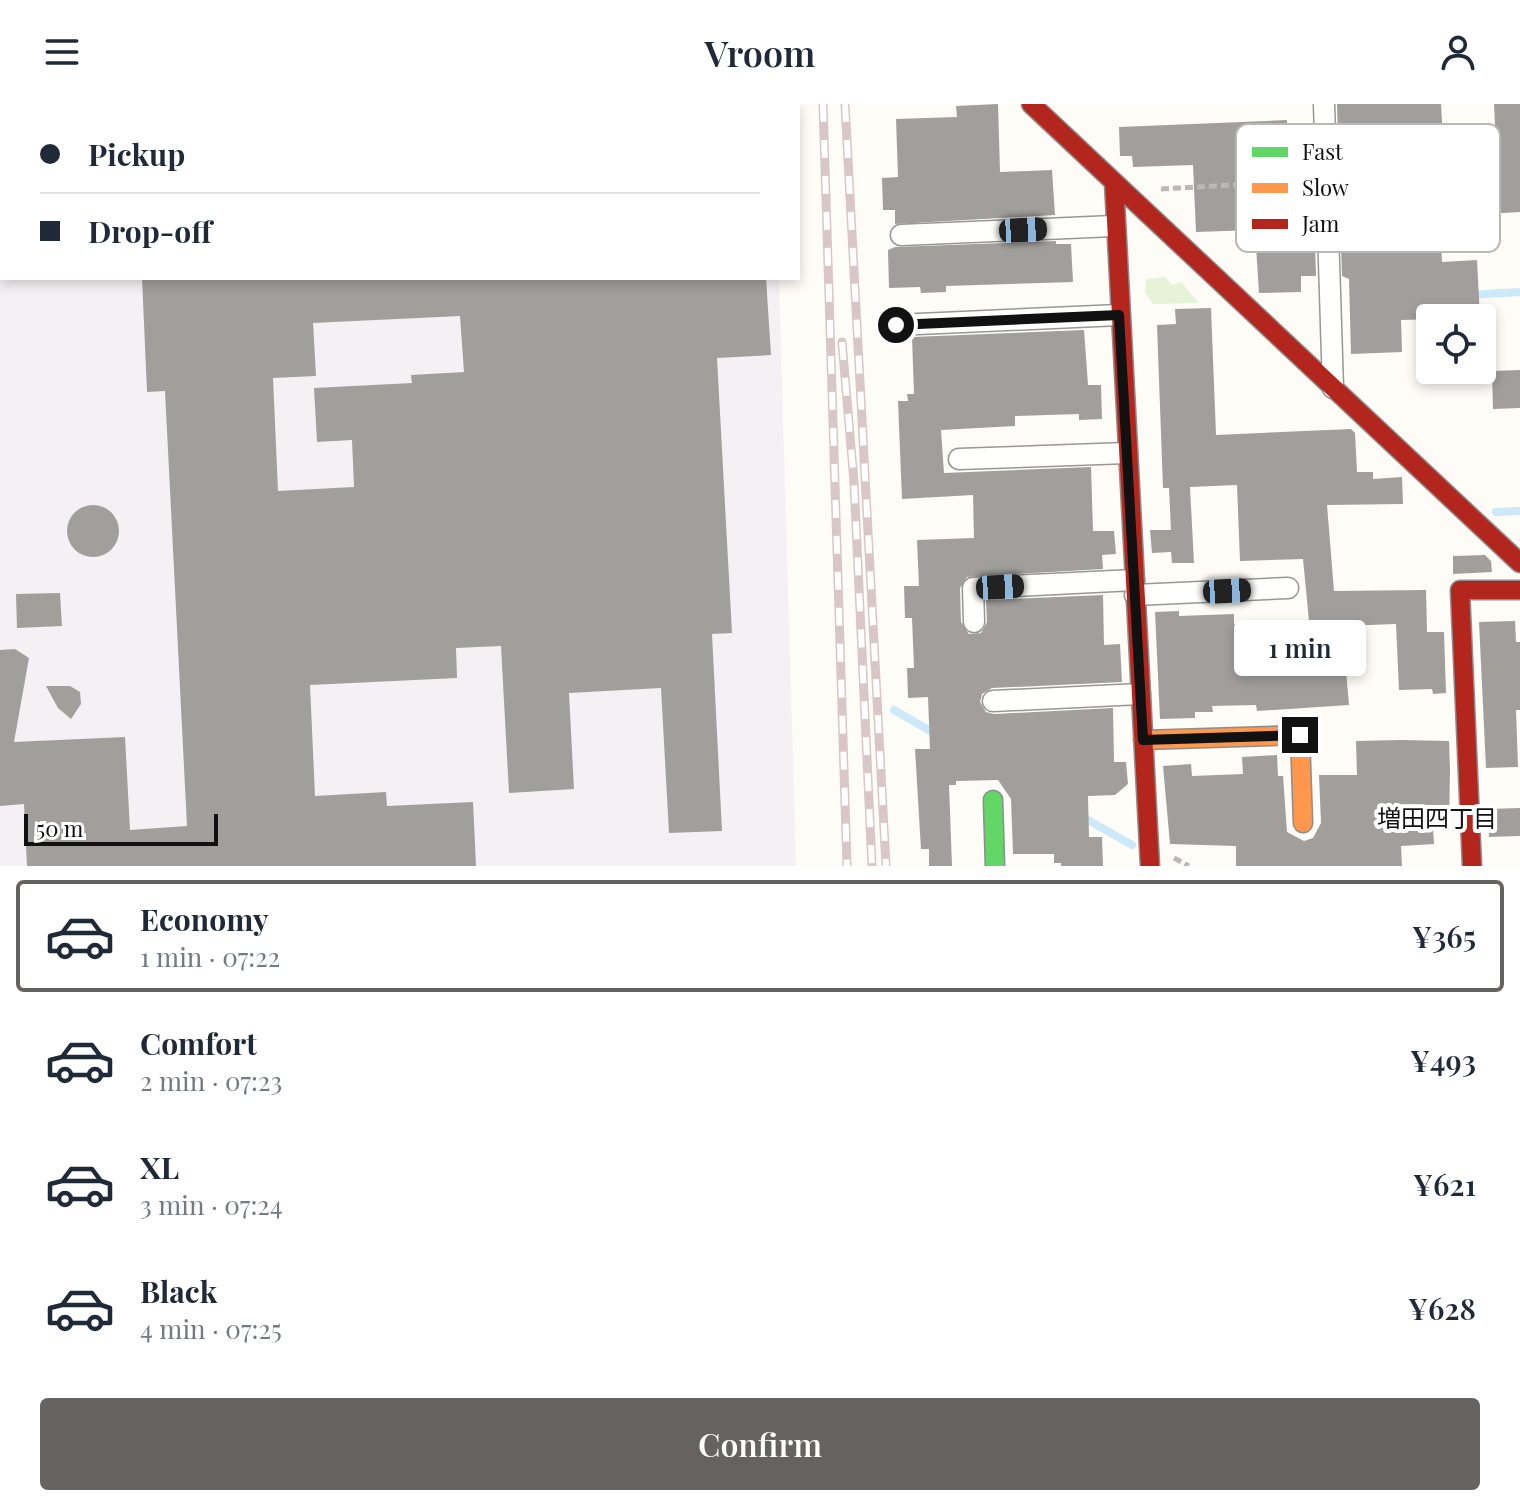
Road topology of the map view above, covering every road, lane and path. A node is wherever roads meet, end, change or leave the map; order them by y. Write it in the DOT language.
graph roads {
  1 [pos="1031,104"];
  2 [pos="1324,104"];
  3 [pos="1325,124"];
  4 [pos="1236,183"];
  5 [pos="1119,186"];
  6 [pos="1114,226"];
  7 [pos="901,235"];
  8 [pos="1330,252"];
  9 [pos="1119,315"];
  10 [pos="896,325"];
  11 [pos="1333,388"];
  12 [pos="1127,453"];
  13 [pos="959,459"];
  14 [pos="1520,563"];
  15 [pos="1134,588"];
  16 [pos="1288,588"];
  17 [pos="1520,590"];
  18 [pos="974,622"];
  19 [pos="1140,694"];
  20 [pos="993,701"];
  21 [pos="1143,740"];
  22 [pos="993,800"];
  23 [pos="1303,823"];
  24 [pos="995,866"];
  25 [pos="1150,866"];
  26 [pos="1472,866"];
  1 -- 5 [label="street"];
  2 -- 3 [label="street"];
  4 -- 5 [label="path"];
  5 -- 6 [label="street"];
  5 -- 11 [label="street"];
  6 -- 7 [label="street"];
  6 -- 9 [label="street"];
  8 -- 11 [label="street"];
  9 -- 10 [label="street"];
  9 -- 12 [label="street"];
  11 -- 14 [label="street"];
  12 -- 13 [label="street"];
  12 -- 15 [label="street"];
  15 -- 16 [label="street"];
  15 -- 18 [label="street"];
  15 -- 19 [label="street"];
  17 -- 26 [label="street"];
  19 -- 20 [label="street"];
  19 -- 21 [label="street"];
  21 -- 23 [label="street"];
  21 -- 25 [label="street"];
  22 -- 24 [label="street"];
}
